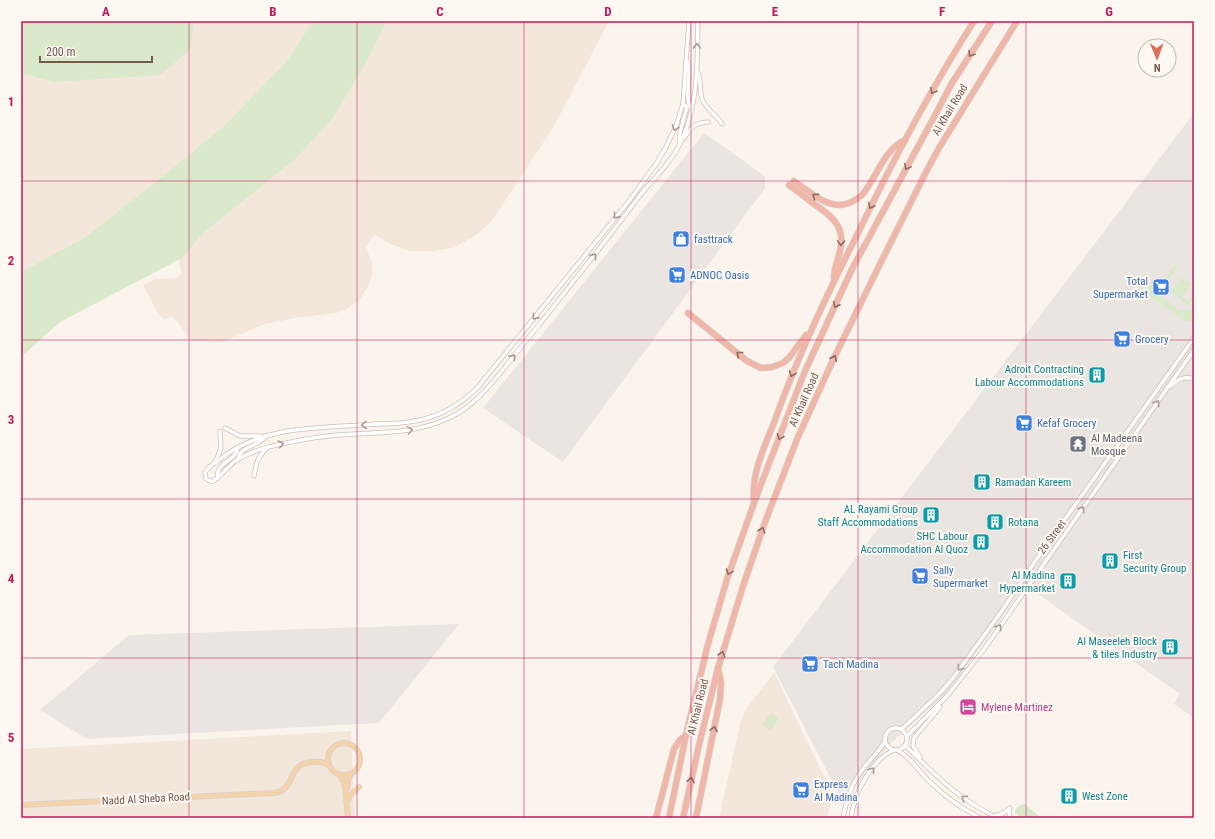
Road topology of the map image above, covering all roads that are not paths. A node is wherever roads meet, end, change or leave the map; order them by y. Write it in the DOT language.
graph roads {
  1 [pos="689,21"];
  2 [pos="698,21"];
  3 [pos="974,21"];
  4 [pos="992,21"];
  5 [pos="1017,21"];
  6 [pos="687,60"];
  7 [pos="696,70"];
  8 [pos="682,106"];
  9 [pos="692,110"];
  10 [pos="708,122"];
  11 [pos="722,124"];
  12 [pos="905,140"];
  13 [pos="680,144"];
  14 [pos="834,280"];
  15 [pos="688,313"];
  16 [pos="812,327"];
  17 [pos="1194,338"];
  18 [pos="1194,350"];
  19 [pos="1181,355"];
  20 [pos="1182,366"];
  21 [pos="1194,379"];
  22 [pos="1164,392"];
  23 [pos="225,428"];
  24 [pos="220,431"];
  25 [pos="265,437"];
  26 [pos="238,447"];
  27 [pos="268,447"];
  28 [pos="238,460"];
  29 [pos="216,463"];
  30 [pos="254,476"];
  31 [pos="218,478"];
  32 [pos="754,504"];
  33 [pos="976,646"];
  34 [pos="982,652"];
  35 [pos="718,668"];
  36 [pos="942,701"];
  37 [pos="902,729"];
  38 [pos="686,735"];
  39 [pos="907,736"];
  40 [pos="885,741"];
  41 [pos="906,745"];
  42 [pos="896,750"];
  43 [pos="329,754"];
  44 [pos="922,762"];
  45 [pos="329,765"];
  46 [pos="351,774"];
  47 [pos="340,775"];
  48 [pos="359,787"];
  49 [pos="272,793"];
  50 [pos="346,796"];
  51 [pos="347,802"];
  52 [pos="21,805"];
  53 [pos="993,816"];
  54 [pos="348,818"];
  55 [pos="656,818"];
  56 [pos="669,818"];
  57 [pos="683,818"];
  58 [pos="696,818"];
  59 [pos="843,818"];
  60 [pos="851,818"];
  61 [pos="980,818"];
  62 [pos="998,818"];
  63 [pos="1010,818"];
  1 -- 6 [label="street"];
  7 -- 2 [label="street, one-way"];
  3 -- 12 [label="highway, one-way"];
  4 -- 32 [label="highway, Al Khail Road, one-way"];
  35 -- 5 [label="highway, Al Khail Road, one-way"];
  6 -- 8 [label="street"];
  6 -- 9 [label="street"];
  7 -- 9 [label="street"];
  7 -- 11 [label="street"];
  8 -- 13 [label="street"];
  8 -- 25 [label="street, one-way"];
  9 -- 13 [label="street"];
  10 -- 13 [label="street"];
  12 -- 14 [label="highway, one-way"];
  12 -- 14 [label="highway, one-way"];
  27 -- 13 [label="street, one-way"];
  14 -- 16 [label="highway"];
  16 -- 15 [label="highway, one-way"];
  16 -- 32 [label="highway, one-way"];
  17 -- 19 [label="street, 26 Street"];
  18 -- 20 [label="street, 26 Street"];
  19 -- 20 [label="street"];
  19 -- 33 [label="street, 26 Street"];
  20 -- 22 [label="street, 26 Street"];
  21 -- 22 [label="street"];
  34 -- 22 [label="street, 26 Street, one-way"];
  23 -- 25 [label="street"];
  24 -- 29 [label="street"];
  25 -- 26 [label="street"];
  25 -- 28 [label="street"];
  26 -- 29 [label="street"];
  26 -- 31 [label="street"];
  27 -- 28 [label="street"];
  27 -- 30 [label="street"];
  28 -- 31 [label="street"];
  29 -- 31 [label="street"];
  32 -- 38 [label="highway, Al Khail Road, one-way"];
  33 -- 34 [label="street"];
  33 -- 37 [label="street, 26 Street, one-way"];
  34 -- 36 [label="street, 26 Street"];
  57 -- 35 [label="highway, Al Khail Road, one-way"];
  58 -- 35 [label="highway, one-way"];
  36 -- 39 [label="street, 26 Street"];
  36 -- 44 [label="street"];
  37 -- 39 [label="street"];
  37 -- 40 [label="street"];
  38 -- 55 [label="highway"];
  38 -- 56 [label="highway, Al Khail Road"];
  39 -- 41 [label="street"];
  40 -- 42 [label="street"];
  40 -- 59 [label="street"];
  41 -- 42 [label="street"];
  41 -- 44 [label="street"];
  60 -- 42 [label="street, one-way"];
  42 -- 61 [label="street"];
  43 -- 45 [label="main road"];
  43 -- 46 [label="main road"];
  43 -- 49 [label="main road"];
  53 -- 44 [label="street, one-way"];
  45 -- 47 [label="main road"];
  45 -- 49 [label="main road, Nadd Al Sheba Road"];
  46 -- 47 [label="main road"];
  46 -- 50 [label="main road"];
  47 -- 50 [label="main road"];
  48 -- 51 [label="main road"];
  49 -- 52 [label="main road, Nadd Al Sheba Road"];
  50 -- 51 [label="main road"];
  51 -- 54 [label="main road"];
  53 -- 62 [label="street"];
  53 -- 63 [label="street"];
}
